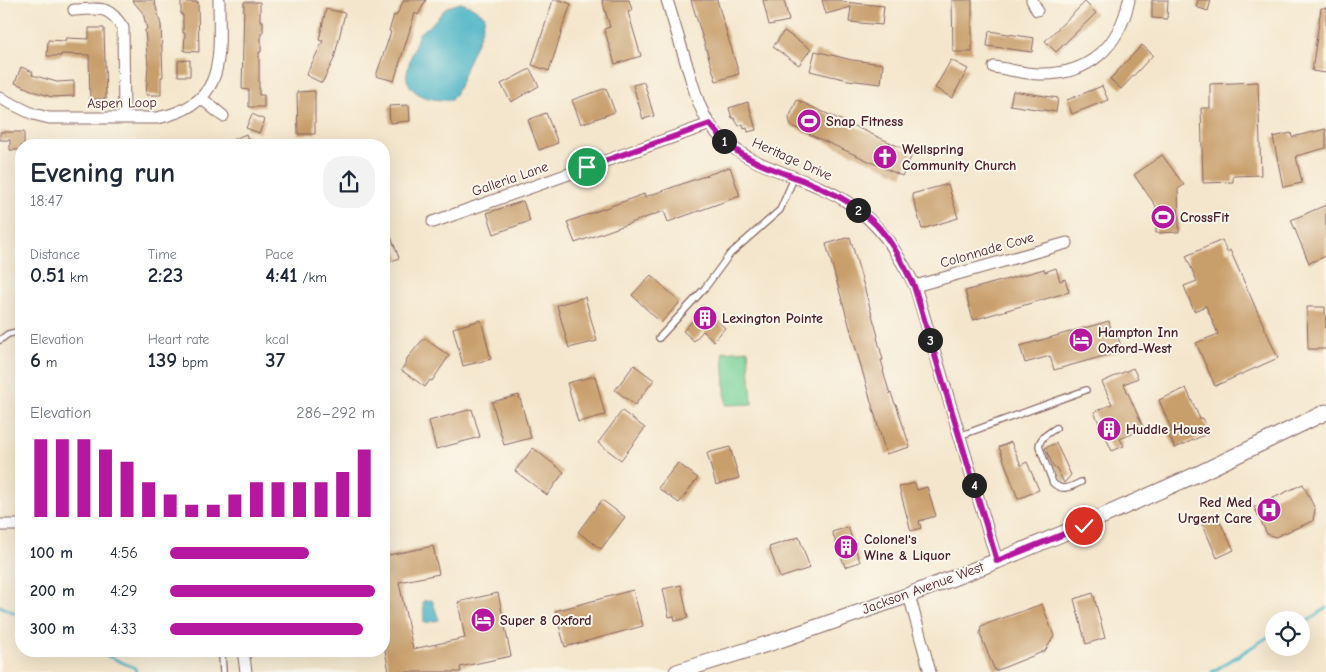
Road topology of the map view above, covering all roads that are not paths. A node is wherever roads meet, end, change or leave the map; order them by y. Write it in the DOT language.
graph roads {
  1 [pos="219,0"];
  2 [pos="667,0"];
  3 [pos="1129,0"];
  4 [pos="74,10"];
  5 [pos="994,67"];
  6 [pos="0,98"];
  7 [pos="202,98"];
  8 [pos="223,116"];
  9 [pos="124,118"];
  10 [pos="710,124"];
  11 [pos="794,178"];
  12 [pos="433,222"];
  13 [pos="1068,243"];
  14 [pos="914,286"];
  15 [pos="15,332"];
  16 [pos="659,338"];
  17 [pos="0,340"];
  18 [pos="1086,390"];
  19 [pos="1326,412"];
  20 [pos="1056,428"];
  21 [pos="959,436"];
  22 [pos="1080,482"];
  23 [pos="0,525"];
  24 [pos="15,525"];
  25 [pos="997,561"];
  26 [pos="909,595"];
  27 [pos="222,657"];
  28 [pos="244,657"];
  29 [pos="223,672"];
  30 [pos="246,672"];
  31 [pos="677,672"];
  32 [pos="930,672"];
  1 -- 7 [label="street, Aspen Loop"];
  2 -- 10 [label="street, Heritage Drive"];
  3 -- 5 [label="street"];
  4 -- 9 [label="street"];
  6 -- 9 [label="street, Aspen Loop"];
  7 -- 8 [label="street"];
  7 -- 9 [label="street, Aspen Loop"];
  10 -- 11 [label="street, Heritage Drive"];
  10 -- 12 [label="street, Galleria Lane"];
  11 -- 14 [label="street, Heritage Drive"];
  11 -- 16 [label="lane"];
  13 -- 14 [label="street, Colonnade Cove"];
  14 -- 21 [label="street, Heritage Drive"];
  15 -- 17 [label="lane"];
  18 -- 21 [label="lane"];
  19 -- 25 [label="main road, Jackson Avenue West"];
  20 -- 22 [label="lane"];
  21 -- 25 [label="street, Heritage Drive"];
  23 -- 24 [label="street"];
  25 -- 26 [label="main road, Jackson Avenue West"];
  26 -- 31 [label="main road, Jackson Avenue West"];
  26 -- 32 [label="street"];
  27 -- 29 [label="lane"];
  28 -- 30 [label="street"];
}
